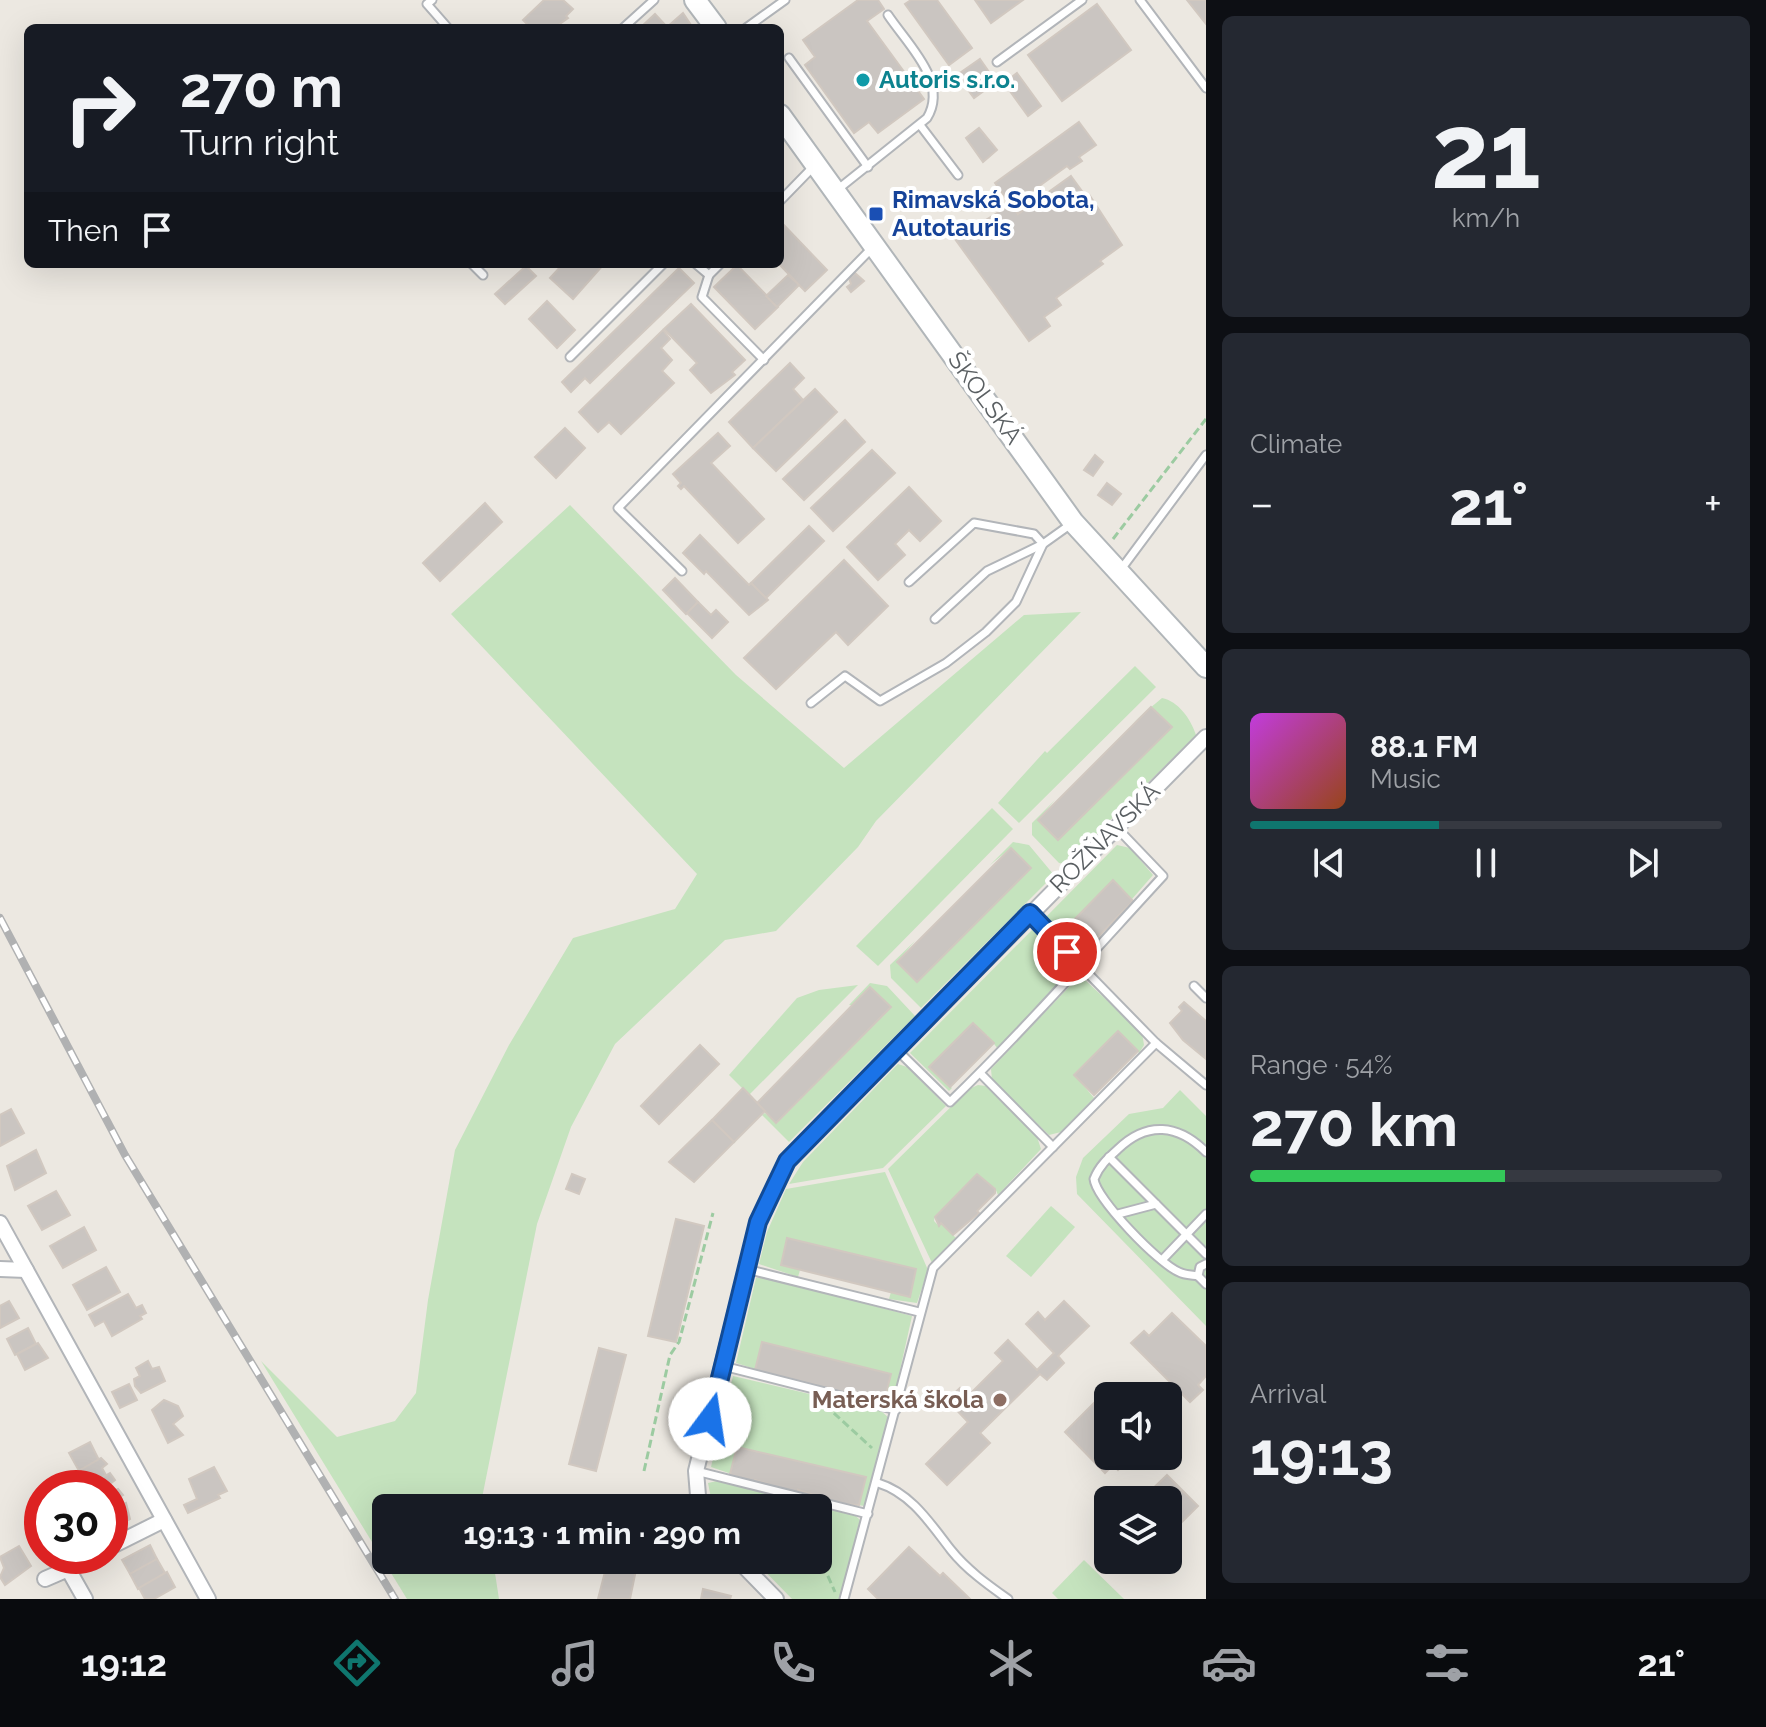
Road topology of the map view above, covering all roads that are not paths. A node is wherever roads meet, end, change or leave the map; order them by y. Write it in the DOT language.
graph roads {
  1 [pos="432,0"];
  2 [pos="654,0"];
  3 [pos="695,0"];
  4 [pos="785,0"];
  5 [pos="1082,0"];
  6 [pos="1140,0"];
  7 [pos="888,15"];
  8 [pos="444,24"];
  9 [pos="627,24"];
  10 [pos="713,24"];
  11 [pos="752,24"];
  12 [pos="789,58"];
  13 [pos="997,62"];
  14 [pos="1206,88"];
  15 [pos="784,120"];
  16 [pos="920,125"];
  17 [pos="816,164"];
  18 [pos="868,167"];
  19 [pos="958,175"];
  20 [pos="835,191"];
  21 [pos="784,197"];
  22 [pos="875,245"];
  23 [pos="476,268"];
  24 [pos="659,268"];
  25 [pos="701,268"];
  26 [pos="716,268"];
  27 [pos="483,275"];
  28 [pos="709,275"];
  29 [pos="570,357"];
  30 [pos="764,360"];
  31 [pos="1206,455"];
  32 [pos="1073,522"];
  33 [pos="1043,544"];
  34 [pos="682,571"];
  35 [pos="1118,574"];
  36 [pos="909,582"];
  37 [pos="935,619"];
  38 [pos="1206,667"];
  39 [pos="811,703"];
  40 [pos="1206,737"];
  41 [pos="1115,827"];
  42 [pos="1030,913"];
  43 [pos="1082,968"];
  44 [pos="1194,986"];
  45 [pos="1206,998"];
  46 [pos="1156,1043"];
  47 [pos="897,1050"];
  48 [pos="980,1073"];
  49 [pos="1206,1085"];
  50 [pos="1053,1147"];
  51 [pos="1206,1152"];
  52 [pos="1109,1157"];
  53 [pos="1156,1204"];
  54 [pos="1118,1214"];
  55 [pos="1206,1214"];
  56 [pos="0,1223"];
  57 [pos="1187,1234"];
  58 [pos="1206,1254"];
  59 [pos="1163,1259"];
  60 [pos="1206,1264"];
  61 [pos="0,1269"];
  62 [pos="746,1269"];
  63 [pos="26,1270"];
  64 [pos="1198,1276"];
  65 [pos="1206,1284"];
  66 [pos="919,1312"];
  67 [pos="723,1366"];
  68 [pos="896,1410"];
  69 [pos="696,1471"];
  70 [pos="878,1483"];
  71 [pos="698,1494"];
  72 [pos="868,1514"];
  73 [pos="164,1520"];
  74 [pos="128,1538"];
  75 [pos="56,1574"];
  76 [pos="71,1574"];
  77 [pos="752,1574"];
  78 [pos="45,1579"];
  79 [pos="85,1599"];
  80 [pos="208,1599"];
  81 [pos="776,1599"];
  82 [pos="844,1599"];
  83 [pos="1008,1599"];
  1 -- 8 [label="lane"];
  2 -- 9 [label="lane"];
  3 -- 10 [label="main road"];
  4 -- 11 [label="lane"];
  5 -- 13 [label="lane"];
  6 -- 14 [label="lane"];
  7 -- 16 [label="lane"];
  12 -- 18 [label="lane"];
  15 -- 17 [label="main road, ŠKOLSKÁ"];
  16 -- 18 [label="lane"];
  16 -- 19 [label="lane"];
  17 -- 20 [label="main road, ŠKOLSKÁ"];
  17 -- 21 [label="lane"];
  18 -- 20 [label="lane"];
  20 -- 22 [label="main road, ŠKOLSKÁ"];
  22 -- 30 [label="lane"];
  22 -- 32 [label="main road, ŠKOLSKÁ"];
  23 -- 27 [label="lane"];
  24 -- 29 [label="lane"];
  25 -- 28 [label="lane"];
  26 -- 28 [label="lane"];
  28 -- 30 [label="lane"];
  30 -- 34 [label="lane"];
  31 -- 35 [label="lane"];
  32 -- 33 [label="lane"];
  32 -- 35 [label="main road, ŠKOLSKÁ"];
  33 -- 36 [label="lane"];
  33 -- 37 [label="lane"];
  33 -- 39 [label="lane"];
  35 -- 38 [label="main road, ŠKOLSKÁ"];
  40 -- 41 [label="street, ROŽŇAVSKÁ"];
  41 -- 42 [label="street, ROŽŇAVSKÁ"];
  41 -- 43 [label="lane"];
  42 -- 43 [label="lane"];
  42 -- 47 [label="street, ROŽŇAVSKÁ"];
  43 -- 46 [label="lane"];
  43 -- 48 [label="lane"];
  44 -- 45 [label="lane"];
  46 -- 49 [label="lane"];
  46 -- 50 [label="lane"];
  47 -- 48 [label="lane"];
  47 -- 62 [label="street, ROŽŇAVSKÁ"];
  48 -- 50 [label="lane"];
  50 -- 66 [label="lane"];
  51 -- 52 [label="lane"];
  52 -- 53 [label="lane"];
  52 -- 54 [label="lane"];
  53 -- 54 [label="lane"];
  53 -- 57 [label="lane"];
  54 -- 59 [label="lane"];
  55 -- 57 [label="lane"];
  56 -- 63 [label="street"];
  57 -- 58 [label="lane"];
  57 -- 59 [label="lane"];
  59 -- 64 [label="lane"];
  60 -- 64 [label="lane"];
  61 -- 63 [label="street"];
  62 -- 66 [label="lane"];
  62 -- 67 [label="street, ROŽŇAVSKÁ"];
  63 -- 73 [label="street"];
  64 -- 65 [label="lane"];
  66 -- 68 [label="lane"];
  67 -- 68 [label="lane"];
  67 -- 69 [label="street, ROŽŇAVSKÁ"];
  68 -- 70 [label="lane"];
  69 -- 71 [label="street, ROŽŇAVSKÁ"];
  69 -- 72 [label="lane"];
  70 -- 72 [label="lane"];
  70 -- 83 [label="lane"];
  72 -- 82 [label="lane"];
  73 -- 74 [label="street"];
  73 -- 80 [label="street"];
  75 -- 78 [label="street"];
  76 -- 79 [label="street"];
  77 -- 81 [label="street"];
}
